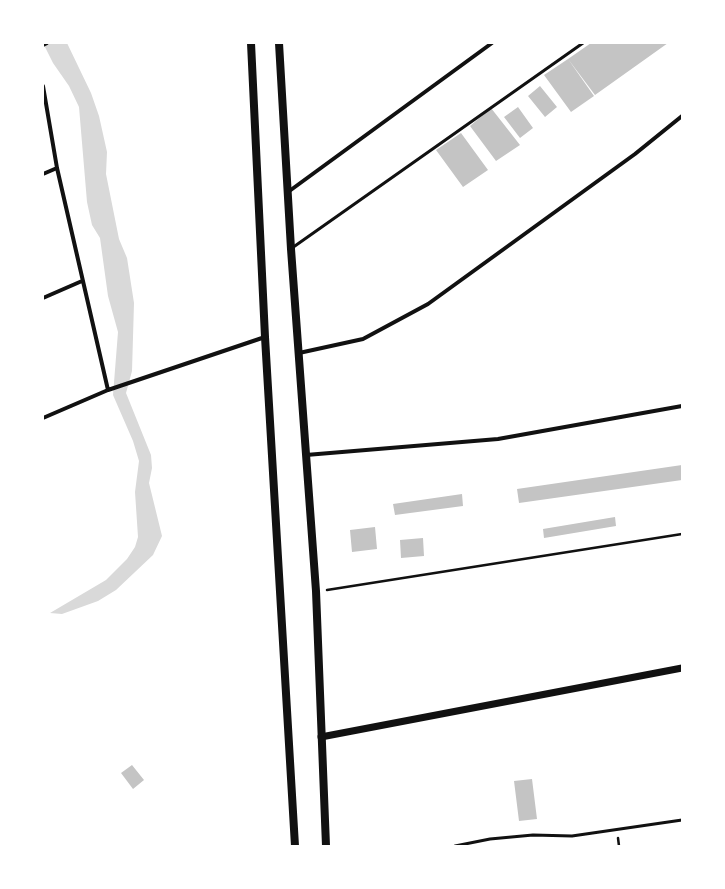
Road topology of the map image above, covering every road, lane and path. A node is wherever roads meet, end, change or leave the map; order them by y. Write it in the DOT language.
graph roads {
  1 [pos="47,43"];
  2 [pos="251,43"];
  3 [pos="279,43"];
  4 [pos="492,43"];
  5 [pos="583,43"];
  6 [pos="43,45"];
  7 [pos="43,86"];
  8 [pos="682,116"];
  9 [pos="57,168"];
  10 [pos="43,174"];
  11 [pos="288,192"];
  12 [pos="291,249"];
  13 [pos="82,281"];
  14 [pos="43,298"];
  15 [pos="265,337"];
  16 [pos="298,353"];
  17 [pos="109,389"];
  18 [pos="682,406"];
  19 [pos="43,418"];
  20 [pos="306,455"];
  21 [pos="682,534"];
  22 [pos="316,592"];
  23 [pos="682,668"];
  24 [pos="321,737"];
  25 [pos="682,820"];
  26 [pos="296,846"];
  27 [pos="326,846"];
  28 [pos="455,846"];
  1 -- 6 [label="street"];
  2 -- 15 [label="main road"];
  3 -- 11 [label="main road"];
  4 -- 11 [label="street"];
  5 -- 12 [label="lane"];
  7 -- 9 [label="street"];
  8 -- 16 [label="street"];
  9 -- 10 [label="street"];
  9 -- 13 [label="street"];
  11 -- 12 [label="main road"];
  12 -- 16 [label="main road"];
  13 -- 14 [label="street"];
  13 -- 17 [label="street"];
  15 -- 17 [label="street"];
  15 -- 26 [label="main road"];
  16 -- 20 [label="main road"];
  17 -- 19 [label="street"];
  18 -- 20 [label="street"];
  20 -- 22 [label="main road"];
  21 -- 22 [label="path"];
  22 -- 24 [label="main road"];
  23 -- 24 [label="street"];
  24 -- 27 [label="main road"];
  25 -- 28 [label="lane"];
}
